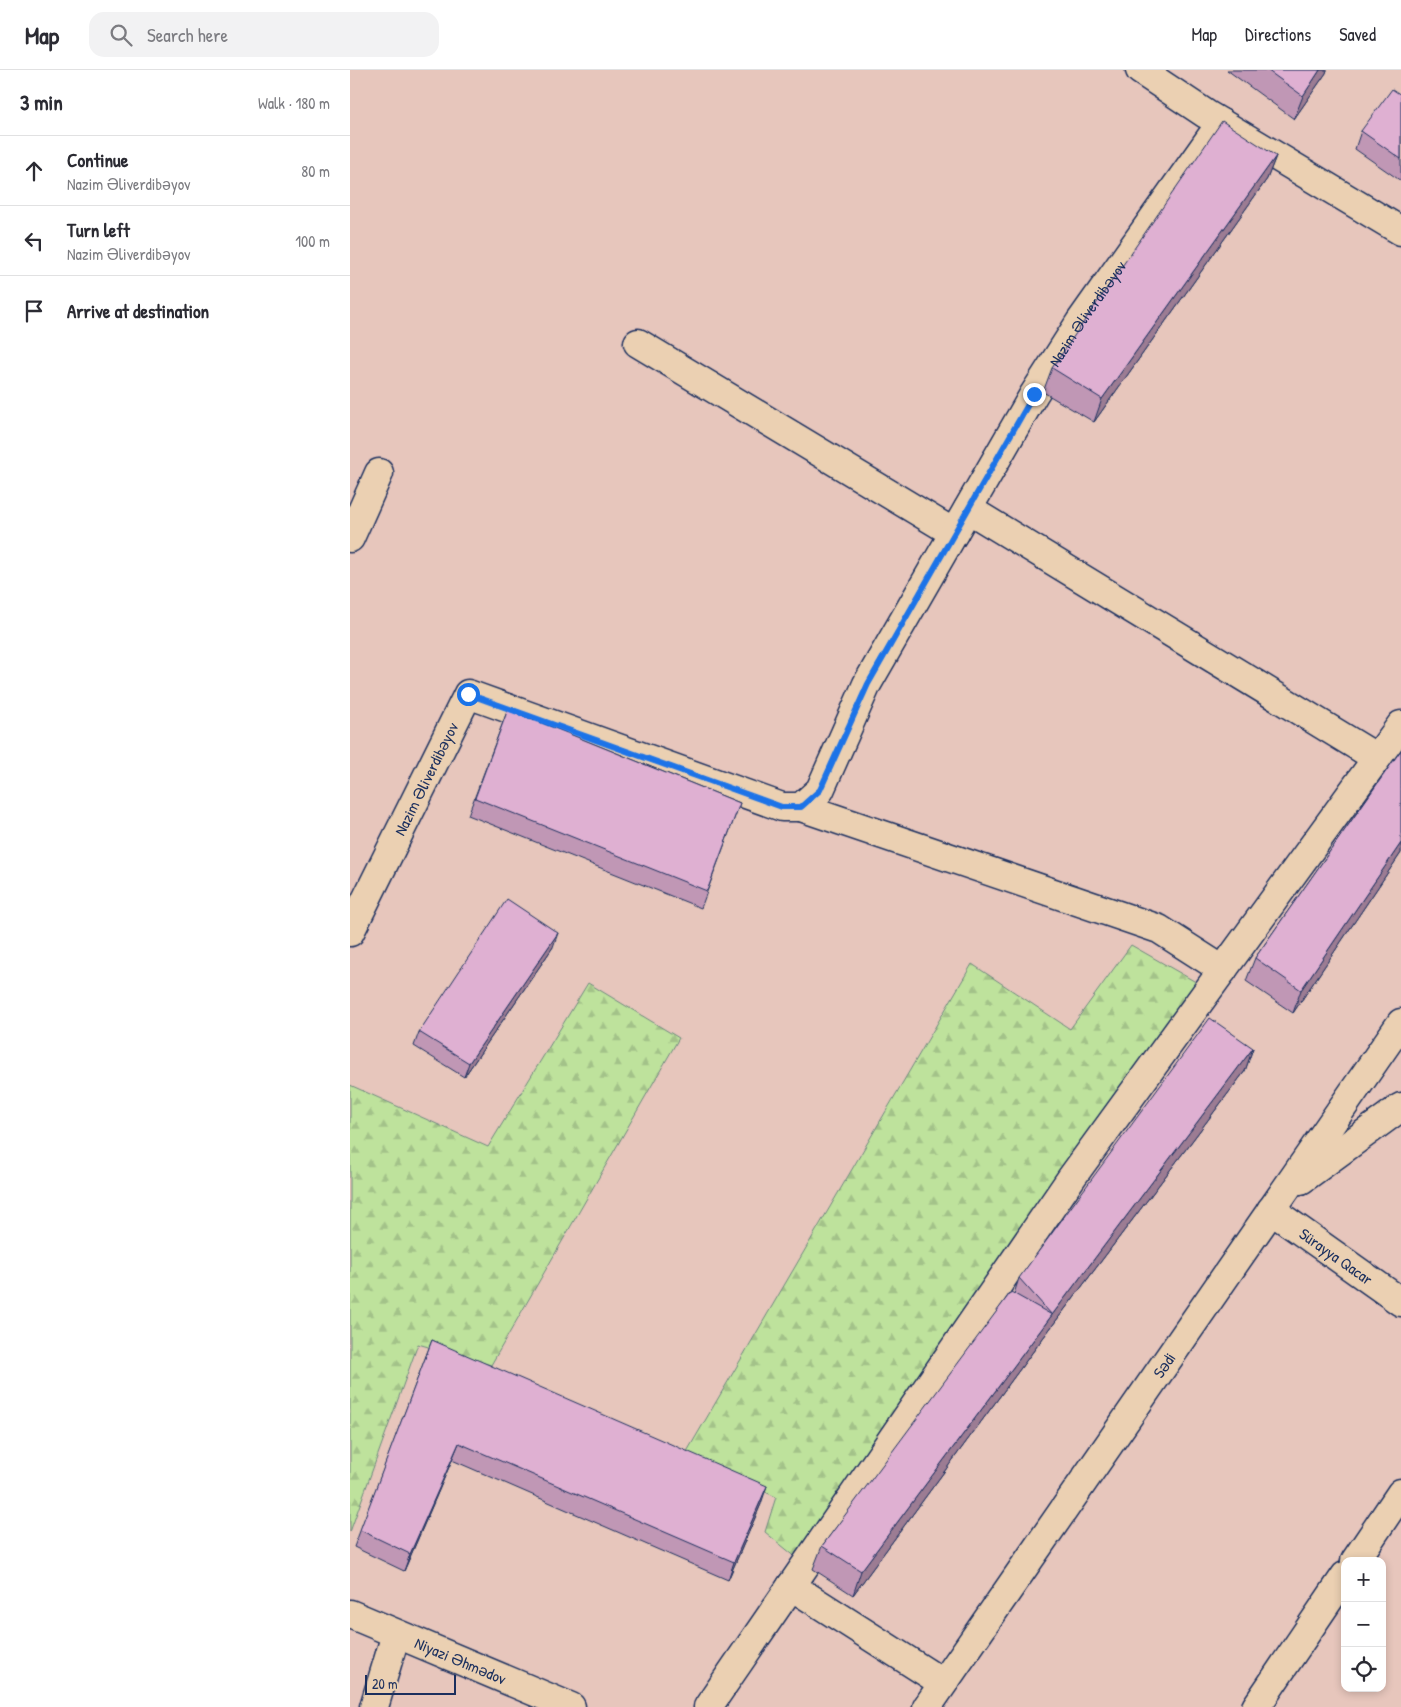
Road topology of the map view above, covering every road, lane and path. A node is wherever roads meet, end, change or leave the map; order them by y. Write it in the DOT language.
graph roads {
  1 [pos="1140,70"];
  2 [pos="1221,124"];
  3 [pos="1401,231"];
  4 [pos="638,343"];
  5 [pos="379,473"];
  6 [pos="968,508"];
  7 [pos="954,533"];
  8 [pos="350,538"];
  9 [pos="1401,725"];
  10 [pos="1377,758"];
  11 [pos="801,807"];
  12 [pos="350,932"];
  13 [pos="1222,970"];
  14 [pos="1401,1023"];
  15 [pos="1401,1107"];
  16 [pos="1277,1201"];
  17 [pos="1401,1302"];
  18 [pos="1401,1493"];
  19 [pos="1358,1557"];
  20 [pos="1341,1582"];
  21 [pos="791,1586"];
  22 [pos="350,1614"];
  23 [pos="396,1634"];
  24 [pos="943,1683"];
  25 [pos="374,1707"];
  26 [pos="571,1707"];
  27 [pos="708,1707"];
  28 [pos="927,1707"];
  29 [pos="1256,1707"];
  1 -- 2 [label="street"];
  2 -- 3 [label="street"];
  2 -- 6 [label="street, Nazim Əliverdibəyov"];
  4 -- 7 [label="street"];
  5 -- 8 [label="street"];
  6 -- 7 [label="street, Nazim Əliverdibəyov"];
  6 -- 10 [label="street"];
  7 -- 11 [label="street, Nazim Əliverdibəyov"];
  9 -- 10 [label="street"];
  10 -- 13 [label="street"];
  11 -- 12 [label="street, Nazim Əliverdibəyov"];
  11 -- 13 [label="street"];
  13 -- 21 [label="street"];
  14 -- 16 [label="street, Sədi"];
  15 -- 16 [label="street"];
  16 -- 17 [label="street, Sürayya Qacar"];
  16 -- 24 [label="street, Sədi"];
  18 -- 19 [label="street"];
  20 -- 29 [label="street"];
  21 -- 24 [label="street"];
  21 -- 27 [label="street"];
  22 -- 23 [label="street, Niyazi Əhmədov"];
  23 -- 25 [label="street"];
  23 -- 26 [label="street, Niyazi Əhmədov"];
  24 -- 28 [label="street, Sədi"];
}
